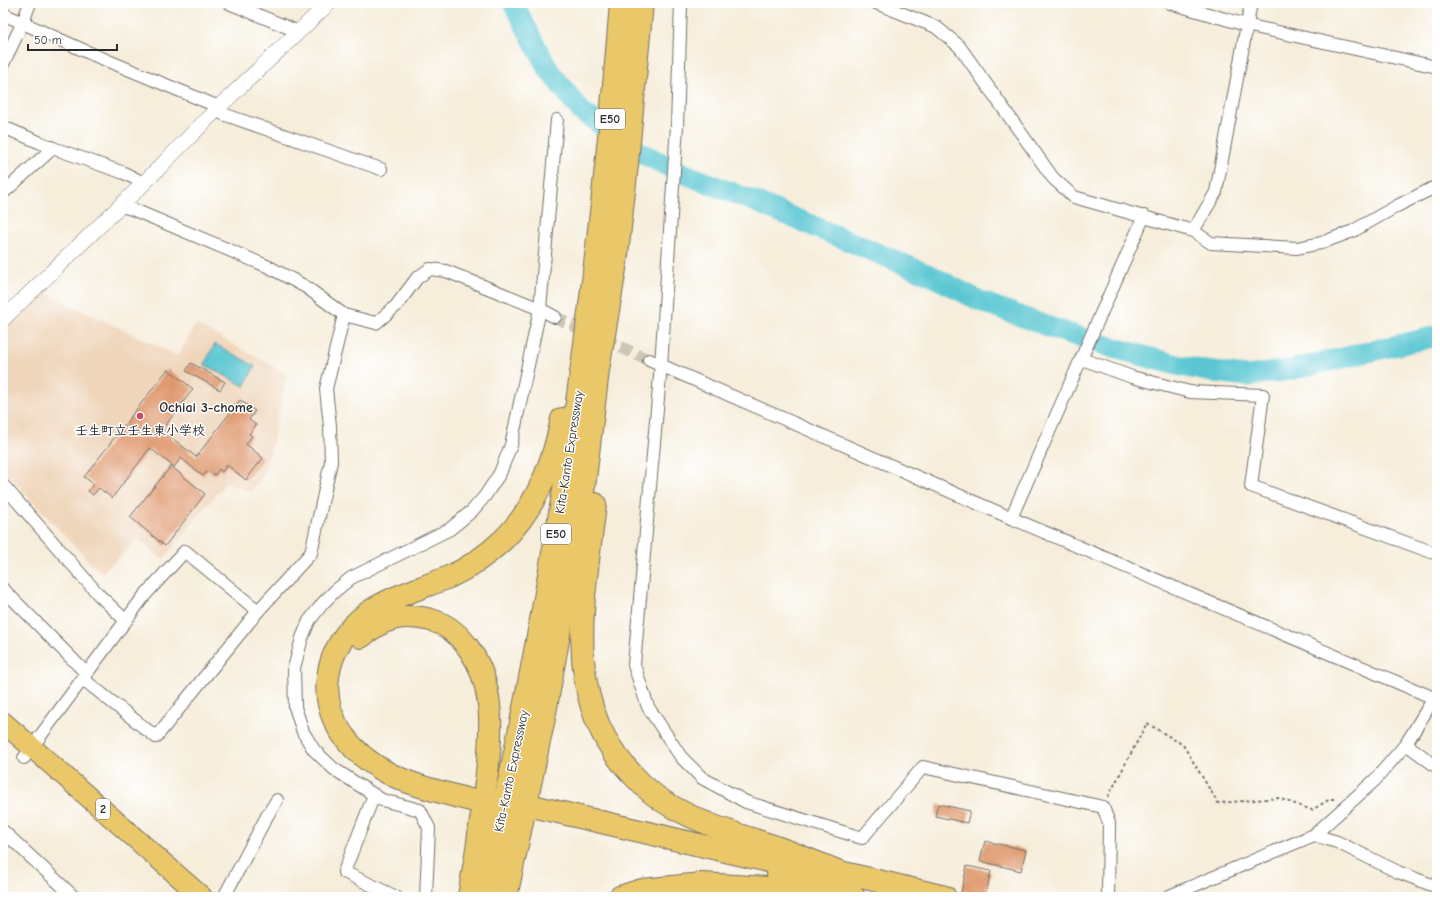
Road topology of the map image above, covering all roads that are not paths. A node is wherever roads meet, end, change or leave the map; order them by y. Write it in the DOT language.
graph roads {
  1 [pos="30,3"];
  2 [pos="229,3"];
  3 [pos="329,3"];
  4 [pos="621,3"];
  5 [pos="642,3"];
  6 [pos="681,3"];
  7 [pos="876,3"];
  8 [pos="1170,3"];
  9 [pos="1251,3"];
  10 [pos="3,14"];
  11 [pos="23,22"];
  12 [pos="1246,25"];
  13 [pos="299,32"];
  14 [pos="3,64"];
  15 [pos="1437,67"];
  16 [pos="219,107"];
  17 [pos="557,120"];
  18 [pos="3,127"];
  19 [pos="53,148"];
  20 [pos="605,167"];
  21 [pos="381,169"];
  22 [pos="144,183"];
  23 [pos="1437,186"];
  24 [pos="3,193"];
  25 [pos="120,206"];
  26 [pos="1144,216"];
  27 [pos="1193,231"];
  28 [pos="616,264"];
  29 [pos="540,309"];
  30 [pos="344,315"];
  31 [pos="555,317"];
  32 [pos="3,319"];
  33 [pos="1084,354"];
  34 [pos="649,360"];
  35 [pos="661,365"];
  36 [pos="3,485"];
  37 [pos="1011,518"];
  38 [pos="1437,554"];
  39 [pos="3,589"];
  40 [pos="258,611"];
  41 [pos="126,621"];
  42 [pos="85,676"];
  43 [pos="3,722"];
  44 [pos="3,740"];
  45 [pos="1406,744"];
  46 [pos="28,753"];
  47 [pos="1437,767"];
  48 [pos="374,795"];
  49 [pos="277,800"];
  50 [pos="3,832"];
  51 [pos="1314,835"];
  52 [pos="840,872"];
  53 [pos="1437,887"];
  54 [pos="848,896"];
  55 [pos="74,897"];
  56 [pos="181,897"];
  57 [pos="202,897"];
  58 [pos="224,897"];
  59 [pos="396,897"];
  60 [pos="426,897"];
  61 [pos="469,897"];
  62 [pos="484,897"];
  63 [pos="506,897"];
  64 [pos="620,897"];
  65 [pos="945,897"];
  66 [pos="1108,897"];
  67 [pos="1167,897"];
  1 -- 11 [label="street"];
  2 -- 13 [label="street"];
  3 -- 13 [label="street"];
  4 -- 20 [label="highway, Kita-Kanto Expressway / E50"];
  5 -- 28 [label="highway, Kita-Kanto Expressway / E50"];
  6 -- 35 [label="street"];
  7 -- 26 [label="street"];
  8 -- 12 [label="street"];
  9 -- 12 [label="street"];
  10 -- 11 [label="street"];
  11 -- 14 [label="street"];
  11 -- 16 [label="street"];
  12 -- 15 [label="street"];
  12 -- 27 [label="street"];
  13 -- 16 [label="street"];
  16 -- 21 [label="street"];
  16 -- 22 [label="street"];
  17 -- 29 [label="street"];
  18 -- 19 [label="street"];
  19 -- 22 [label="street"];
  19 -- 24 [label="street"];
  20 -- 61 [label="highway"];
  20 -- 62 [label="highway, Kita-Kanto Expressway / E50"];
  22 -- 25 [label="street"];
  23 -- 27 [label="street"];
  25 -- 30 [label="street"];
  25 -- 32 [label="street"];
  26 -- 27 [label="street"];
  26 -- 33 [label="street"];
  28 -- 52 [label="highway"];
  28 -- 63 [label="highway, Kita-Kanto Expressway / E50"];
  29 -- 30 [label="street"];
  29 -- 31 [label="street"];
  29 -- 48 [label="street"];
  30 -- 40 [label="street"];
  33 -- 37 [label="street"];
  33 -- 38 [label="street"];
  34 -- 35 [label="street"];
  35 -- 37 [label="street"];
  35 -- 66 [label="street"];
  36 -- 41 [label="street"];
  37 -- 45 [label="street"];
  39 -- 42 [label="street"];
  40 -- 41 [label="street"];
  40 -- 42 [label="street"];
  41 -- 42 [label="street"];
  42 -- 46 [label="street"];
  43 -- 46 [label="main road, 2"];
  44 -- 46 [label="main road, 2"];
  45 -- 47 [label="street"];
  45 -- 51 [label="street"];
  46 -- 56 [label="main road, 2"];
  46 -- 57 [label="main road, 2"];
  48 -- 59 [label="street"];
  48 -- 60 [label="street"];
  49 -- 58 [label="street"];
  50 -- 55 [label="street"];
  51 -- 53 [label="street"];
  51 -- 67 [label="street"];
  52 -- 54 [label="highway"];
  52 -- 65 [label="highway"];
  54 -- 64 [label="highway"];
}
